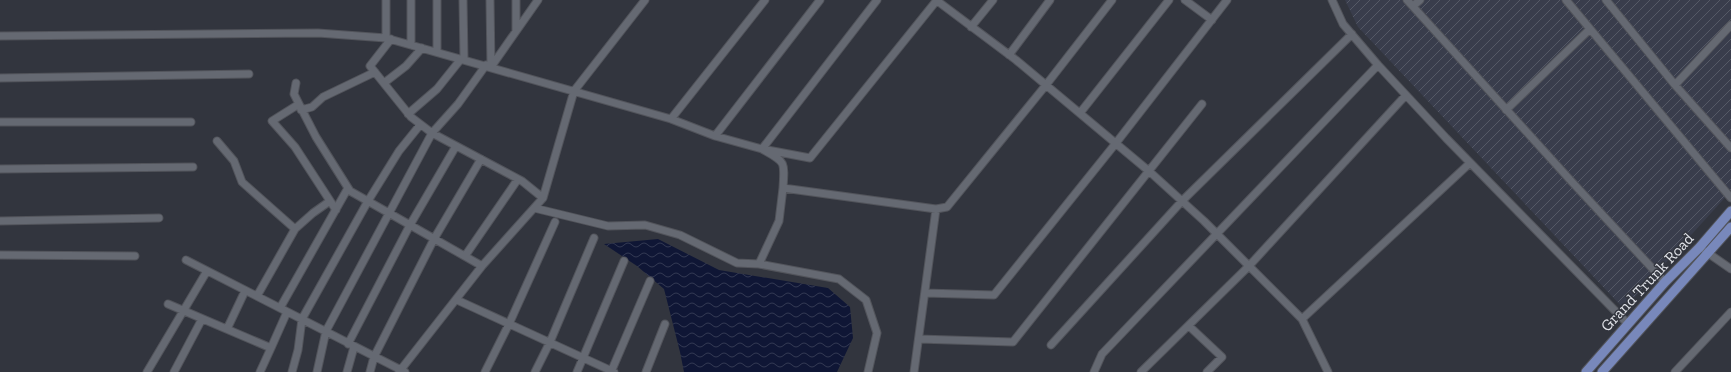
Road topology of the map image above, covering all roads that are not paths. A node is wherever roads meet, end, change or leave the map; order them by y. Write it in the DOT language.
graph roads {
  1 [pos="386,0"];
  2 [pos="411,0"];
  3 [pos="437,0"];
  4 [pos="464,0"];
  5 [pos="490,0"];
  6 [pos="516,0"];
  7 [pos="538,0"];
  8 [pos="645,0"];
  9 [pos="765,0"];
  10 [pos="820,0"];
  11 [pos="877,0"];
  12 [pos="937,0"];
  13 [pos="993,0"];
  14 [pos="1050,0"];
  15 [pos="1112,0"];
  16 [pos="1169,0"];
  17 [pos="1186,0"];
  18 [pos="1227,0"];
  19 [pos="1332,0"];
  20 [pos="1407,0"];
  21 [pos="1420,0"];
  22 [pos="1566,0"];
  23 [pos="1610,1"];
  24 [pos="1413,6"];
  25 [pos="1212,20"];
  26 [pos="1731,25"];
  27 [pos="971,27"];
  28 [pos="1590,29"];
  29 [pos="516,31"];
  30 [pos="1352,34"];
  31 [pos="0,36"];
  32 [pos="388,39"];
  33 [pos="411,45"];
  34 [pos="422,48"];
  35 [pos="437,52"];
  36 [pos="1008,55"];
  37 [pos="462,59"];
  38 [pos="1378,65"];
  39 [pos="488,66"];
  40 [pos="375,72"];
  41 [pos="249,74"];
  42 [pos="0,78"];
  43 [pos="296,83"];
  44 [pos="384,83"];
  45 [pos="1046,85"];
  46 [pos="1675,85"];
  47 [pos="574,91"];
  48 [pos="1406,95"];
  49 [pos="1202,104"];
  50 [pos="300,107"];
  51 [pos="1506,110"];
  52 [pos="1080,113"];
  53 [pos="408,114"];
  54 [pos="671,119"];
  55 [pos="0,122"];
  56 [pos="191,122"];
  57 [pos="420,124"];
  58 [pos="432,133"];
  59 [pos="715,136"];
  60 [pos="217,142"];
  61 [pos="1116,143"];
  62 [pos="456,146"];
  63 [pos="1731,148"];
  64 [pos="762,149"];
  65 [pos="481,159"];
  66 [pos="1470,164"];
  67 [pos="193,167"];
  68 [pos="0,169"];
  69 [pos="1150,172"];
  70 [pos="518,179"];
  71 [pos="348,188"];
  72 [pos="783,188"];
  73 [pos="543,198"];
  74 [pos="1731,198"];
  75 [pos="330,201"];
  76 [pos="368,201"];
  77 [pos="1182,201"];
  78 [pos="534,208"];
  79 [pos="336,210"];
  80 [pos="936,210"];
  81 [pos="1731,212"];
  82 [pos="389,213"];
  83 [pos="159,218"];
  84 [pos="0,221"];
  85 [pos="555,222"];
  86 [pos="410,225"];
  87 [pos="1731,228"];
  88 [pos="295,229"];
  89 [pos="1216,233"];
  90 [pos="594,238"];
  91 [pos="434,239"];
  92 [pos="1700,248"];
  93 [pos="1709,253"];
  94 [pos="0,255"];
  95 [pos="135,256"];
  96 [pos="465,256"];
  97 [pos="186,260"];
  98 [pos="624,262"];
  99 [pos="759,264"];
  100 [pos="482,266"];
  101 [pos="1249,266"];
  102 [pos="1731,269"];
  103 [pos="207,271"];
  104 [pos="650,280"];
  105 [pos="1664,282"];
  106 [pos="245,290"];
  107 [pos="925,293"];
  108 [pos="256,296"];
  109 [pos="457,300"];
  110 [pos="168,304"];
  111 [pos="283,310"];
  112 [pos="183,311"];
  113 [pos="1731,312"];
  114 [pos="202,319"];
  115 [pos="302,319"];
  116 [pos="1302,319"];
  117 [pos="509,324"];
  118 [pos="665,324"];
  119 [pos="1628,324"];
  120 [pos="1188,326"];
  121 [pos="226,329"];
  122 [pos="326,331"];
  123 [pos="919,339"];
  124 [pos="550,342"];
  125 [pos="351,345"];
  126 [pos="1050,345"];
  127 [pos="271,348"];
  128 [pos="374,357"];
  129 [pos="583,358"];
  130 [pos="401,371"];
  131 [pos="147,372"];
  132 [pos="174,372"];
  133 [pos="260,372"];
  134 [pos="292,372"];
  135 [pos="316,372"];
  136 [pos="347,372"];
  137 [pos="370,372"];
  138 [pos="485,372"];
  139 [pos="535,372"];
  140 [pos="577,372"];
  141 [pos="612,372"];
  142 [pos="646,372"];
  143 [pos="868,372"];
  144 [pos="914,372"];
  145 [pos="1094,372"];
  146 [pos="1141,372"];
  147 [pos="1207,372"];
  148 [pos="1328,372"];
  149 [pos="1586,372"];
  150 [pos="1602,372"];
  151 [pos="1676,372"];
  1 -- 32 [label="street"];
  2 -- 33 [label="street"];
  3 -- 35 [label="street"];
  4 -- 37 [label="street"];
  5 -- 39 [label="street"];
  6 -- 29 [label="street"];
  7 -- 29 [label="street"];
  8 -- 47 [label="street"];
  9 -- 54 [label="street"];
  10 -- 59 [label="street"];
  11 -- 64 [label="street"];
  12 -- 27 [label="street"];
  12 -- 64 [label="street"];
  13 -- 27 [label="street"];
  14 -- 36 [label="street"];
  15 -- 45 [label="street"];
  16 -- 52 [label="street"];
  17 -- 25 [label="street"];
  18 -- 25 [label="street"];
  19 -- 30 [label="street"];
  20 -- 24 [label="street"];
  21 -- 24 [label="street"];
  22 -- 28 [label="street"];
  23 -- 46 [label="street"];
  24 -- 51 [label="street"];
  25 -- 61 [label="street"];
  26 -- 46 [label="street"];
  27 -- 36 [label="street"];
  28 -- 51 [label="street"];
  28 -- 74 [label="street"];
  29 -- 39 [label="street"];
  30 -- 38 [label="street"];
  30 -- 77 [label="street"];
  31 -- 32 [label="street"];
  32 -- 33 [label="street"];
  32 -- 40 [label="street"];
  33 -- 34 [label="street"];
  34 -- 35 [label="street"];
  34 -- 44 [label="street"];
  35 -- 37 [label="street"];
  36 -- 45 [label="street"];
  37 -- 39 [label="street"];
  37 -- 53 [label="street"];
  38 -- 48 [label="street"];
  38 -- 89 [label="street"];
  39 -- 47 [label="street"];
  39 -- 58 [label="street"];
  40 -- 44 [label="street"];
  40 -- 50 [label="street"];
  41 -- 42 [label="street"];
  43 -- 50 [label="street"];
  44 -- 53 [label="street"];
  45 -- 52 [label="street"];
  45 -- 80 [label="street"];
  46 -- 63 [label="street"];
  47 -- 54 [label="street"];
  47 -- 73 [label="street"];
  48 -- 66 [label="street"];
  48 -- 101 [label="street"];
  49 -- 69 [label="street"];
  50 -- 71 [label="street"];
  50 -- 75 [label="street"];
  51 -- 105 [label="street"];
  52 -- 61 [label="street"];
  53 -- 57 [label="street"];
  54 -- 59 [label="street"];
  55 -- 56 [label="street"];
  57 -- 58 [label="street"];
  57 -- 76 [label="street"];
  58 -- 62 [label="street"];
  58 -- 82 [label="street"];
  59 -- 64 [label="street"];
  60 -- 88 [label="street"];
  61 -- 69 [label="street"];
  61 -- 107 [label="street"];
  62 -- 65 [label="street"];
  62 -- 86 [label="street"];
  64 -- 72 [label="street"];
  65 -- 70 [label="street"];
  65 -- 91 [label="street"];
  66 -- 116 [label="street"];
  66 -- 119 [label="street"];
  67 -- 68 [label="street"];
  69 -- 77 [label="street"];
  69 -- 123 [label="street"];
  70 -- 73 [label="street"];
  70 -- 96 [label="street"];
  71 -- 76 [label="street"];
  71 -- 79 [label="street"];
  72 -- 80 [label="street"];
  72 -- 99 [label="street"];
  73 -- 78 [label="street"];
  75 -- 79 [label="street"];
  75 -- 88 [label="street"];
  76 -- 82 [label="street"];
  76 -- 115 [label="street"];
  77 -- 89 [label="street"];
  77 -- 126 [label="street"];
  78 -- 99 [label="street"];
  78 -- 100 [label="street"];
  79 -- 111 [label="street"];
  80 -- 107 [label="street"];
  81 -- 92 [label="main road, Grand Trunk Road"];
  82 -- 86 [label="street"];
  82 -- 122 [label="street"];
  83 -- 84 [label="street"];
  85 -- 117 [label="street"];
  86 -- 91 [label="street"];
  86 -- 125 [label="street"];
  87 -- 93 [label="main road"];
  88 -- 108 [label="street"];
  89 -- 101 [label="street"];
  89 -- 145 [label="street"];
  90 -- 124 [label="street"];
  91 -- 96 [label="street"];
  91 -- 128 [label="street"];
  92 -- 93 [label="street"];
  92 -- 105 [label="main road, Grand Trunk Road"];
  93 -- 102 [label="street"];
  93 -- 150 [label="main road"];
  94 -- 95 [label="street"];
  96 -- 100 [label="street"];
  97 -- 103 [label="street"];
  98 -- 129 [label="street"];
  99 -- 143 [label="street"];
  100 -- 109 [label="street"];
  101 -- 116 [label="street"];
  101 -- 120 [label="street"];
  103 -- 106 [label="street"];
  103 -- 112 [label="street"];
  104 -- 141 [label="street"];
  105 -- 119 [label="main road, Grand Trunk Road"];
  106 -- 108 [label="street"];
  106 -- 121 [label="street"];
  107 -- 123 [label="street"];
  108 -- 111 [label="street"];
  109 -- 117 [label="street"];
  109 -- 130 [label="street"];
  110 -- 112 [label="street"];
  111 -- 115 [label="street"];
  111 -- 127 [label="street"];
  112 -- 114 [label="street"];
  112 -- 131 [label="street"];
  113 -- 151 [label="street"];
  114 -- 121 [label="street"];
  114 -- 132 [label="street"];
  115 -- 122 [label="street"];
  115 -- 134 [label="street"];
  116 -- 148 [label="street"];
  117 -- 124 [label="street"];
  117 -- 138 [label="street"];
  118 -- 142 [label="street"];
  119 -- 149 [label="main road, Grand Trunk Road"];
  120 -- 146 [label="street"];
  120 -- 147 [label="street"];
  121 -- 127 [label="street"];
  122 -- 125 [label="street"];
  122 -- 135 [label="street"];
  123 -- 144 [label="street"];
  124 -- 129 [label="street"];
  124 -- 139 [label="street"];
  125 -- 128 [label="street"];
  125 -- 136 [label="street"];
  127 -- 133 [label="street"];
  128 -- 130 [label="street"];
  128 -- 137 [label="street"];
  129 -- 140 [label="street"];
  129 -- 141 [label="street"];
}
